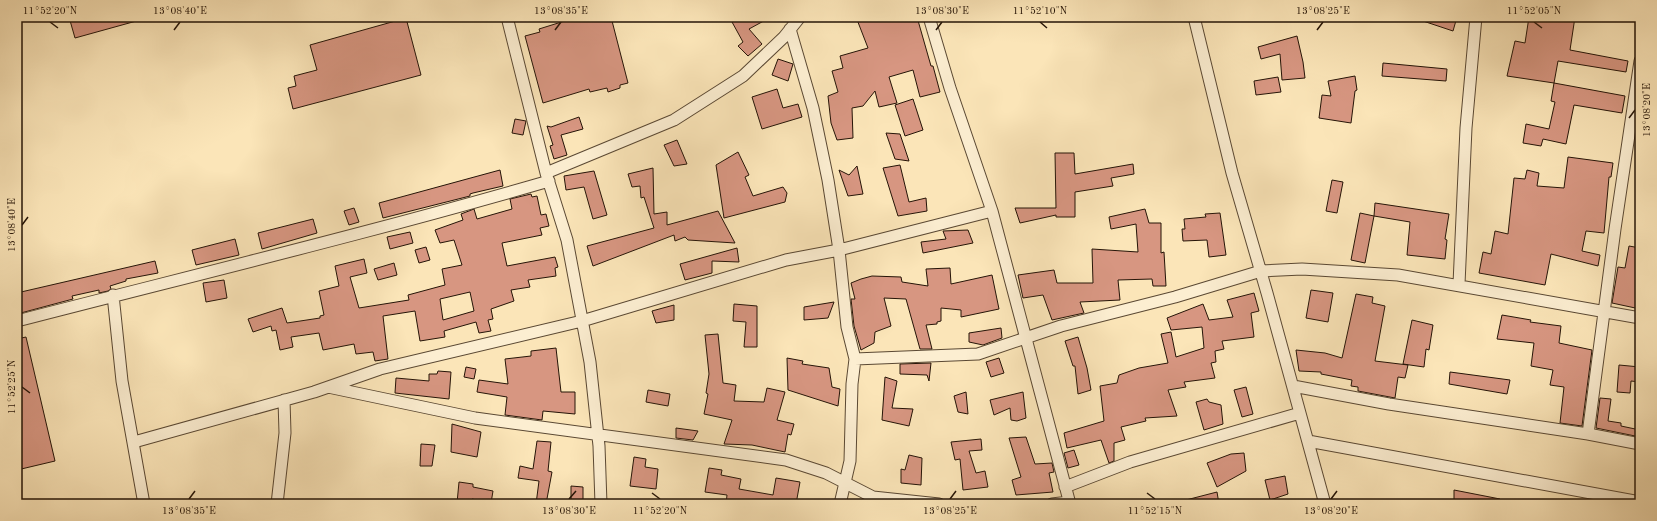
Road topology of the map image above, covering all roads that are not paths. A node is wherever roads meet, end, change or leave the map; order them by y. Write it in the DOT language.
graph roads {
  1 [pos="507,17"];
  2 [pos="800,17"];
  3 [pos="929,17"];
  4 [pos="1194,17"];
  5 [pos="1476,17"];
  6 [pos="790,30"];
  7 [pos="1640,61"];
  8 [pos="548,177"];
  9 [pos="992,211"];
  10 [pos="839,250"];
  11 [pos="1261,271"];
  12 [pos="1459,284"];
  13 [pos="113,295"];
  14 [pos="1605,312"];
  15 [pos="1640,318"];
  16 [pos="17,320"];
  17 [pos="582,321"];
  18 [pos="1026,337"];
  19 [pos="855,359"];
  20 [pos="1293,386"];
  21 [pos="328,387"];
  22 [pos="284,400"];
  23 [pos="1300,413"];
  24 [pos="597,433"];
  25 [pos="1588,434"];
  26 [pos="1308,441"];
  27 [pos="134,442"];
  28 [pos="1640,444"];
  29 [pos="846,483"];
  30 [pos="1065,487"];
  31 [pos="1640,502"];
  32 [pos="1069,503"];
  33 [pos="144,504"];
  34 [pos="277,504"];
  35 [pos="601,504"];
  36 [pos="840,504"];
  37 [pos="940,504"];
  38 [pos="1052,504"];
  39 [pos="1325,504"];
  1 -- 8 [label="street"];
  2 -- 6 [label="street"];
  3 -- 9 [label="street"];
  4 -- 11 [label="street"];
  5 -- 12 [label="street"];
  6 -- 8 [label="street"];
  6 -- 10 [label="street"];
  7 -- 14 [label="street"];
  8 -- 13 [label="street"];
  8 -- 17 [label="street"];
  9 -- 10 [label="street"];
  9 -- 18 [label="street"];
  10 -- 17 [label="street"];
  10 -- 19 [label="street"];
  11 -- 12 [label="street"];
  11 -- 18 [label="street"];
  11 -- 20 [label="street"];
  12 -- 14 [label="street"];
  13 -- 16 [label="street"];
  13 -- 27 [label="street"];
  14 -- 15 [label="street"];
  14 -- 25 [label="street"];
  17 -- 21 [label="street"];
  17 -- 24 [label="street"];
  18 -- 19 [label="street"];
  18 -- 30 [label="street"];
  19 -- 29 [label="street"];
  20 -- 23 [label="street"];
  20 -- 25 [label="street"];
  21 -- 22 [label="street"];
  21 -- 24 [label="street"];
  22 -- 27 [label="street"];
  22 -- 34 [label="street"];
  23 -- 26 [label="street"];
  23 -- 30 [label="street"];
  24 -- 29 [label="street"];
  24 -- 35 [label="street"];
  25 -- 28 [label="street"];
  26 -- 31 [label="street"];
  26 -- 39 [label="street"];
  27 -- 33 [label="street"];
  29 -- 36 [label="street"];
  29 -- 37 [label="street"];
  30 -- 32 [label="street"];
  32 -- 38 [label="street"];
}
